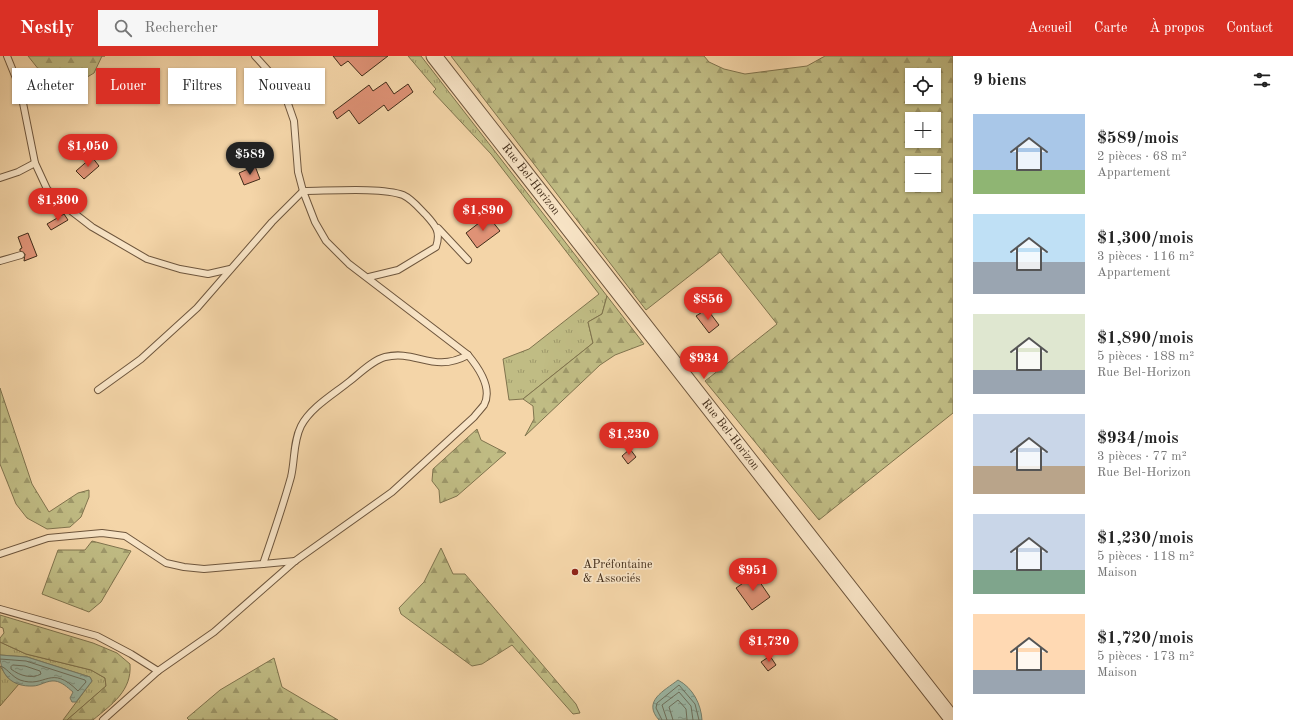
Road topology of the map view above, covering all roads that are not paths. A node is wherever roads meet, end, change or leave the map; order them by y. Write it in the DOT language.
graph roads {
  1 [pos="7,56"];
  2 [pos="255,56"];
  3 [pos="434,56"];
  4 [pos="35,163"];
  5 [pos="0,178"];
  6 [pos="303,191"];
  7 [pos="437,227"];
  8 [pos="21,255"];
  9 [pos="468,260"];
  10 [pos="0,261"];
  11 [pos="230,269"];
  12 [pos="369,277"];
  13 [pos="468,355"];
  14 [pos="98,390"];
  15 [pos="0,554"];
  16 [pos="295,561"];
  17 [pos="263,564"];
  18 [pos="0,609"];
  19 [pos="158,671"];
  20 [pos="102,720"];
  21 [pos="953,720"];
  1 -- 4 [label="lane"];
  2 -- 6 [label="lane"];
  3 -- 21 [label="street, Rue Bel-Horizon"];
  4 -- 5 [label="lane"];
  4 -- 11 [label="lane"];
  6 -- 7 [label="lane"];
  6 -- 11 [label="lane"];
  6 -- 12 [label="lane"];
  7 -- 9 [label="lane"];
  7 -- 12 [label="lane"];
  8 -- 10 [label="lane"];
  11 -- 14 [label="lane"];
  12 -- 13 [label="lane"];
  13 -- 16 [label="lane"];
  13 -- 17 [label="lane"];
  15 -- 17 [label="lane"];
  16 -- 17 [label="lane"];
  16 -- 19 [label="lane"];
  18 -- 19 [label="lane"];
  19 -- 20 [label="lane"];
}
